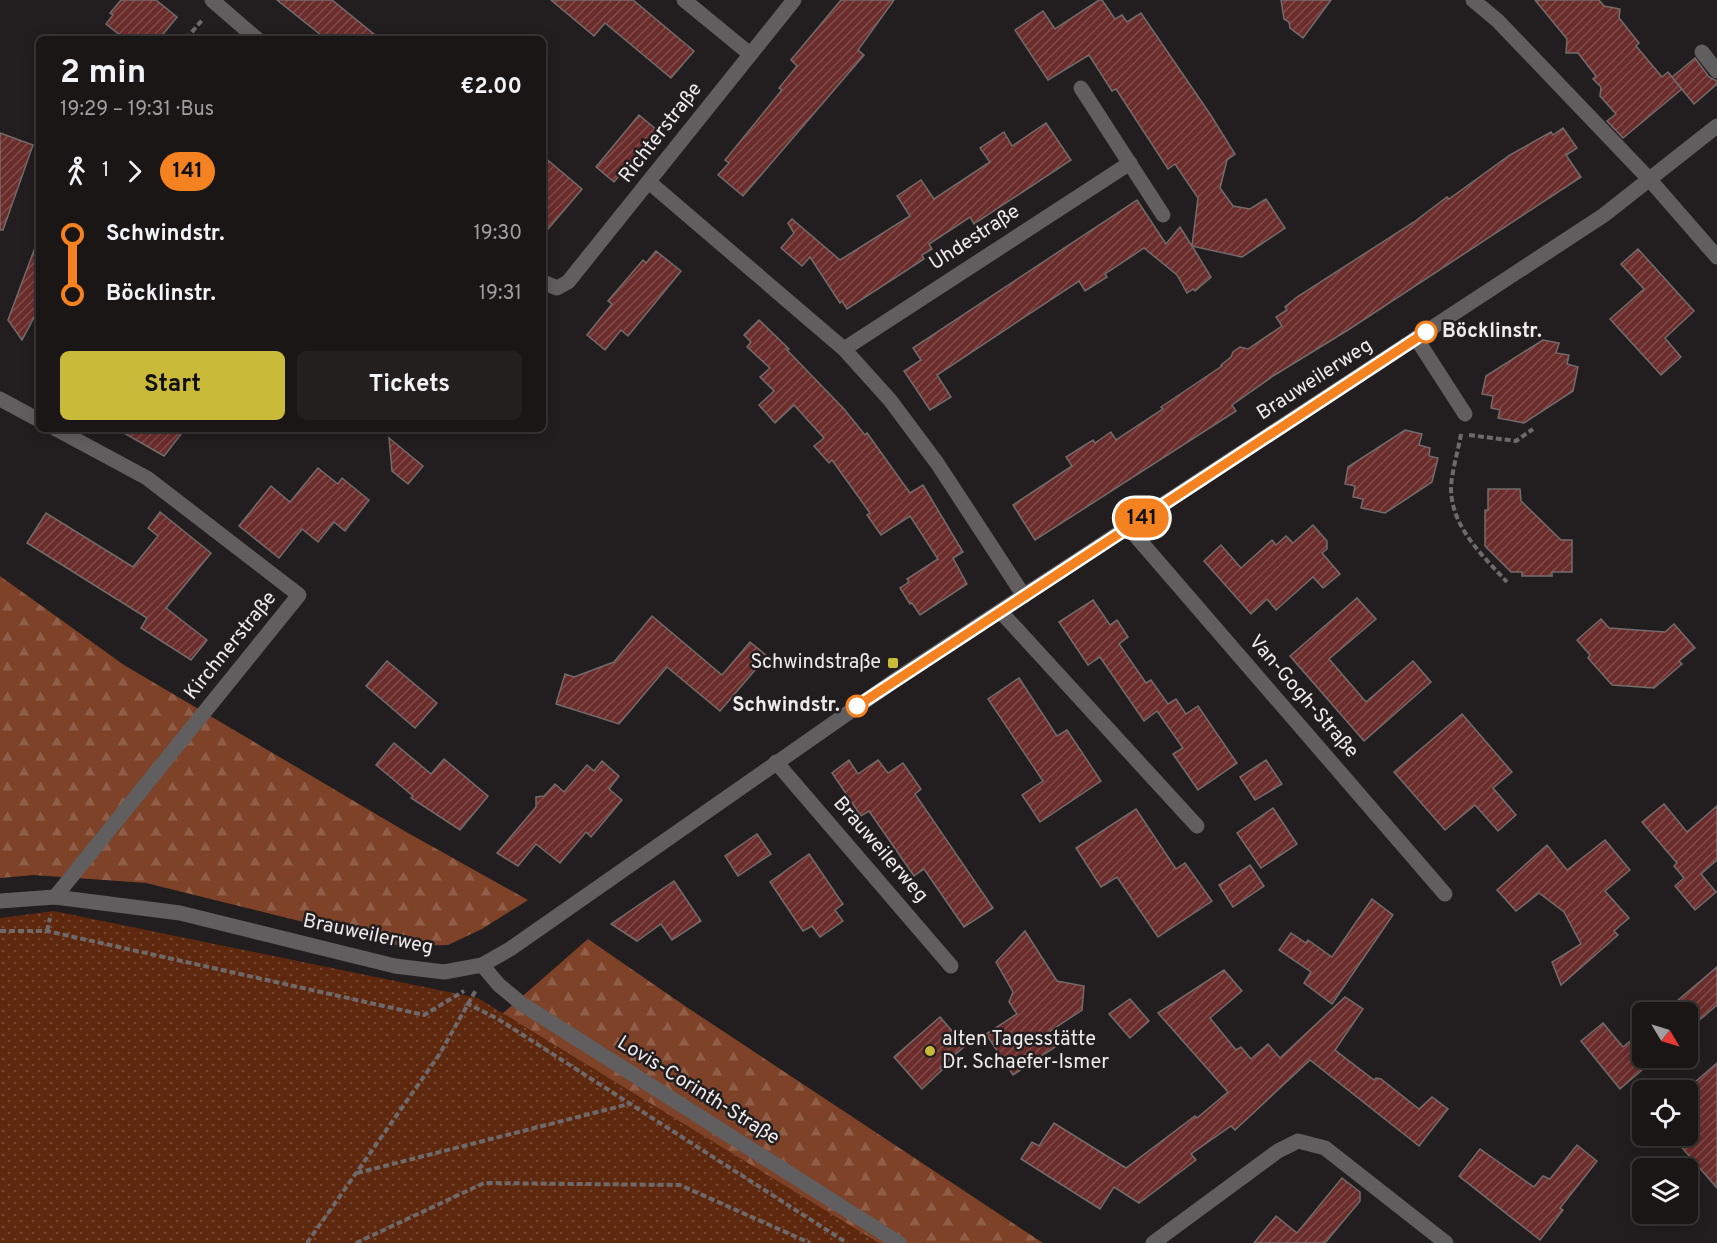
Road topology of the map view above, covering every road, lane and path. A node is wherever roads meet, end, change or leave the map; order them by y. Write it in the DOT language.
graph roads {
  1 [pos="212,0"];
  2 [pos="684,0"];
  3 [pos="794,0"];
  4 [pos="1473,0"];
  5 [pos="254,36"];
  6 [pos="1701,52"];
  7 [pos="750,54"];
  8 [pos="1717,71"];
  9 [pos="1081,88"];
  10 [pos="1717,126"];
  11 [pos="1130,163"];
  12 [pos="1650,180"];
  13 [pos="649,182"];
  14 [pos="1163,215"];
  15 [pos="1717,257"];
  16 [pos="550,285"];
  17 [pos="1416,338"];
  18 [pos="844,349"];
  19 [pos="0,399"];
  20 [pos="1465,414"];
  21 [pos="36,418"];
  22 [pos="62,432"];
  23 [pos="1461,434"];
  24 [pos="1128,527"];
  25 [pos="1507,582"];
  26 [pos="1024,596"];
  27 [pos="1000,611"];
  28 [pos="776,762"];
  29 [pos="1197,826"];
  30 [pos="1445,894"];
  31 [pos="55,897"];
  32 [pos="0,901"];
  33 [pos="0,931"];
  34 [pos="951,966"];
  35 [pos="486,969"];
  36 [pos="466,1004"];
  37 [pos="630,1104"];
  38 [pos="356,1173"];
  39 [pos="308,1243"];
  40 [pos="356,1243"];
  41 [pos="810,1243"];
  42 [pos="847,1243"];
  43 [pos="899,1243"];
  44 [pos="1153,1243"];
  45 [pos="1446,1243"];
  1 -- 5 [label="street"];
  2 -- 7 [label="street"];
  3 -- 7 [label="street, Richterstraße"];
  4 -- 12 [label="street"];
  6 -- 8 [label="street"];
  7 -- 13 [label="street, Richterstraße"];
  9 -- 11 [label="street"];
  10 -- 12 [label="street, Brauweilerweg"];
  11 -- 14 [label="street"];
  11 -- 18 [label="street, Uhdestraße"];
  12 -- 15 [label="street"];
  12 -- 17 [label="street, Brauweilerweg"];
  13 -- 16 [label="street, Richterstraße"];
  13 -- 18 [label="street"];
  17 -- 20 [label="street"];
  17 -- 24 [label="street, Brauweilerweg"];
  18 -- 26 [label="street"];
  19 -- 21 [label="street"];
  22 -- 31 [label="street, Kirchnerstraße"];
  23 -- 25 [label="path"];
  24 -- 26 [label="street, Brauweilerweg"];
  24 -- 30 [label="street, Van-Gogh-Straße"];
  26 -- 27 [label="street, Brauweilerweg"];
  27 -- 28 [label="street, Brauweilerweg"];
  27 -- 29 [label="street"];
  28 -- 34 [label="street, Brauweilerweg"];
  28 -- 35 [label="street, Brauweilerweg"];
  31 -- 32 [label="street, Brauweilerweg"];
  31 -- 35 [label="street, Brauweilerweg"];
  33 -- 35 [label="path"];
  35 -- 36 [label="path"];
  35 -- 43 [label="street, Lovis-Corinth-Straße"];
  36 -- 37 [label="path"];
  36 -- 38 [label="path"];
  37 -- 38 [label="path"];
  37 -- 42 [label="path"];
  38 -- 39 [label="path"];
  40 -- 41 [label="path"];
  44 -- 45 [label="street"];
}
